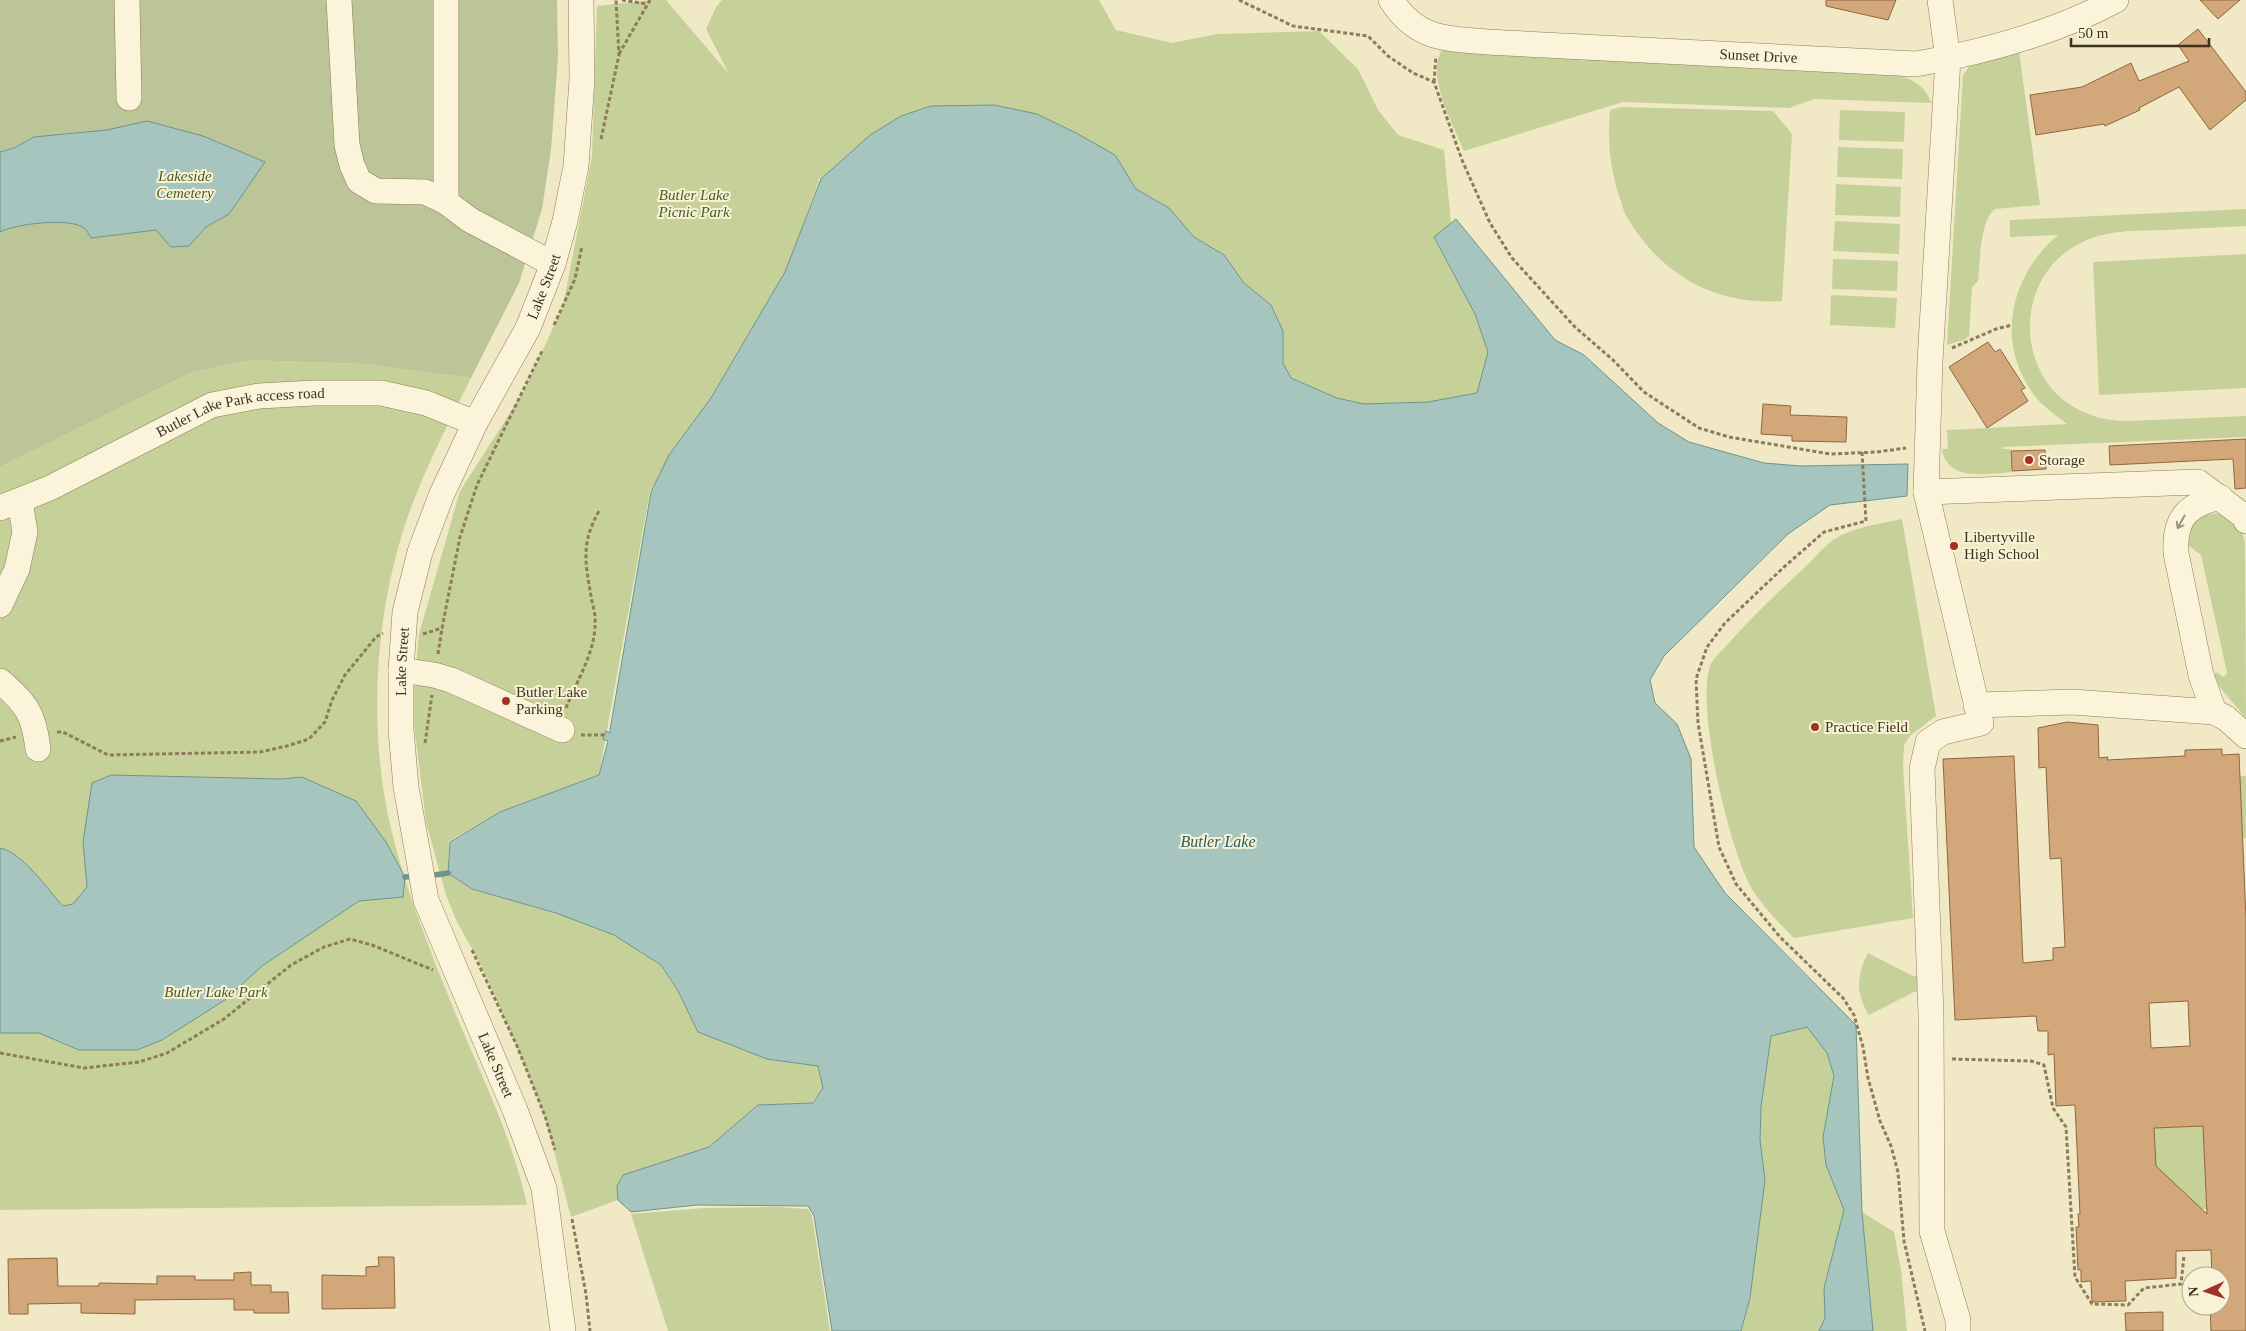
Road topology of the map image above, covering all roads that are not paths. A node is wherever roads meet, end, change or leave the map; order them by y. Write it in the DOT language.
graph roads {
  1 [pos="127,0"];
  2 [pos="339,0"];
  3 [pos="446,0"];
  4 [pos="581,0"];
  5 [pos="1940,0"];
  6 [pos="2116,0"];
  7 [pos="1395,7"];
  8 [pos="1948,58"];
  9 [pos="129,98"];
  10 [pos="446,202"];
  11 [pos="553,264"];
  12 [pos="475,422"];
  13 [pos="1926,492"];
  14 [pos="2220,497"];
  15 [pos="10,504"];
  16 [pos="2246,521"];
  17 [pos="0,605"];
  18 [pos="402,670"];
  19 [pos="0,681"];
  20 [pos="1976,705"];
  21 [pos="2214,712"];
  22 [pos="562,730"];
  23 [pos="2246,736"];
  24 [pos="37,741"];
  25 [pos="564,1331"];
  26 [pos="1958,1331"];
  1 -- 9 [label="street"];
  2 -- 10 [label="street"];
  3 -- 10 [label="street"];
  4 -- 11 [label="street, Lake Street"];
  5 -- 8 [label="street"];
  6 -- 8 [label="street, Sunset Drive"];
  7 -- 8 [label="street, Sunset Drive"];
  8 -- 13 [label="street"];
  10 -- 11 [label="street"];
  11 -- 12 [label="street, Lake Street"];
  12 -- 15 [label="street, Butler Lake Park access road"];
  12 -- 18 [label="street, Lake Street"];
  13 -- 14 [label="street"];
  13 -- 20 [label="street"];
  14 -- 16 [label="street"];
  14 -- 21 [label="street, one-way"];
  15 -- 17 [label="street, Butler Lake Park access road"];
  18 -- 22 [label="street"];
  18 -- 25 [label="street, Lake Street"];
  19 -- 24 [label="street"];
  20 -- 21 [label="street"];
  20 -- 26 [label="street"];
  21 -- 23 [label="street"];
}
